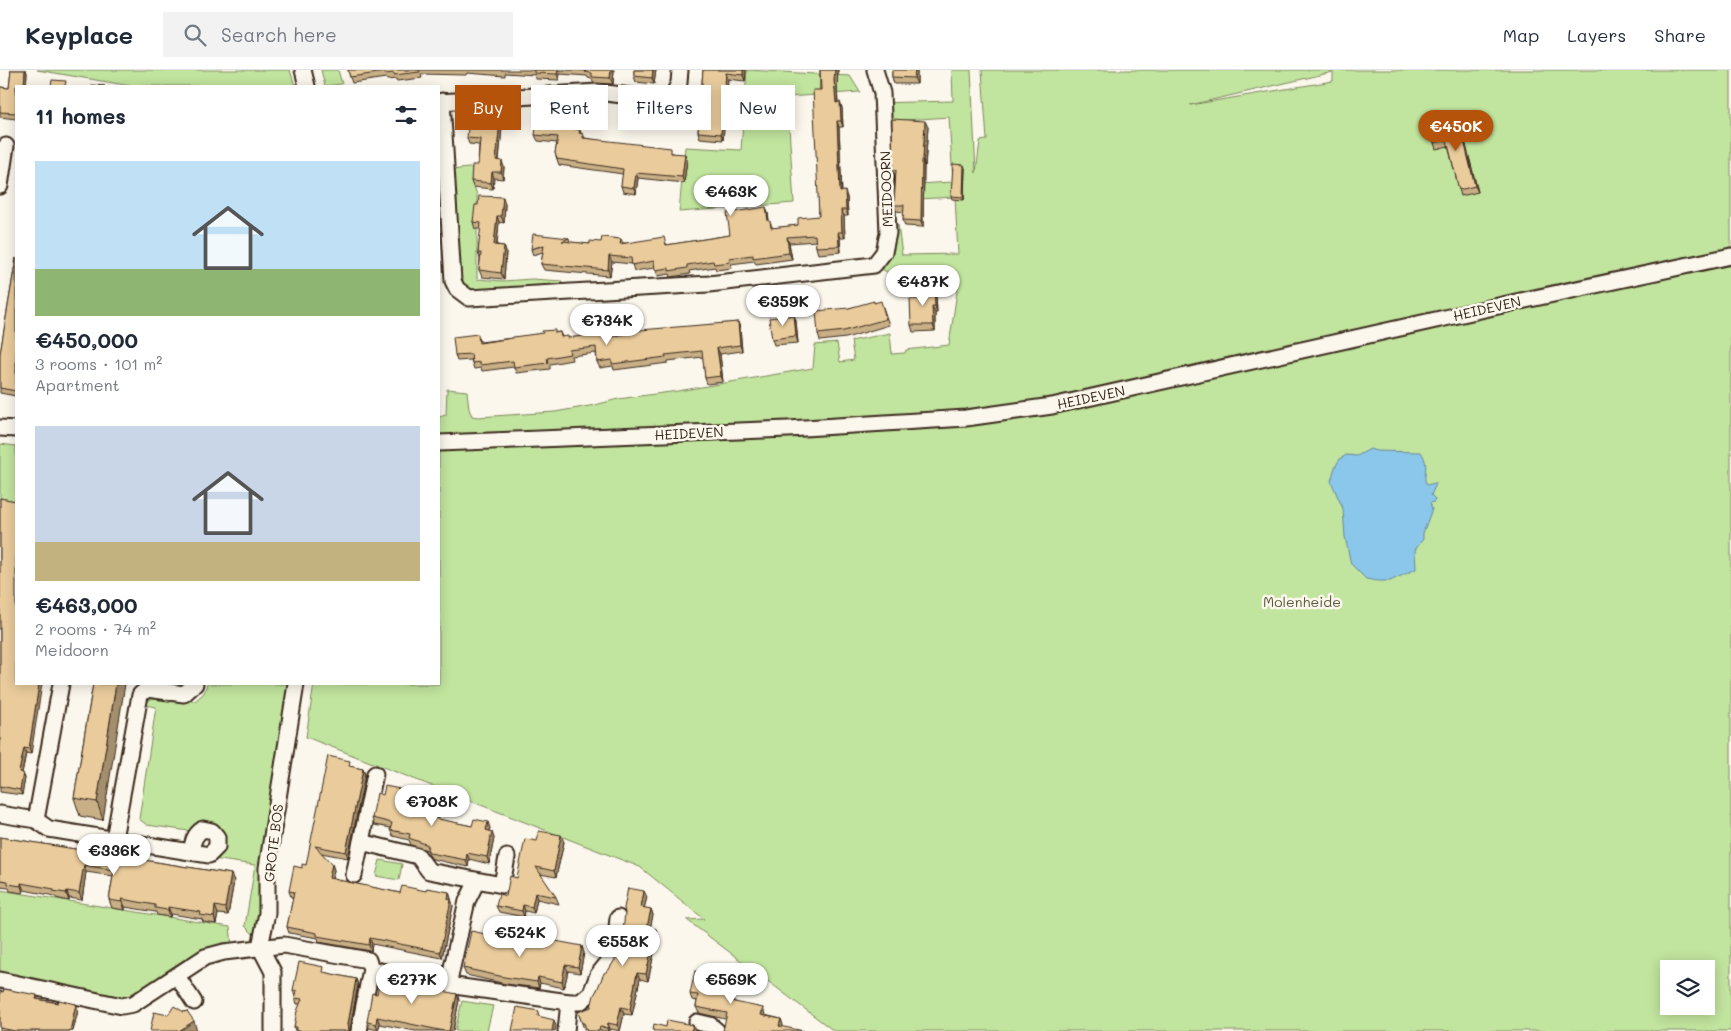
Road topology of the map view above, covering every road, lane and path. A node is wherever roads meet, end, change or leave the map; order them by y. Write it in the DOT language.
graph roads {
  1 [pos="304,70"];
  2 [pos="680,70"];
  3 [pos="875,70"];
  4 [pos="307,85"];
  5 [pos="440,102"];
  6 [pos="7,146"];
  7 [pos="0,186"];
  8 [pos="1731,256"];
  9 [pos="0,428"];
  10 [pos="15,429"];
  11 [pos="440,443"];
  12 [pos="61,685"];
  13 [pos="194,685"];
  14 [pos="296,685"];
  15 [pos="375,774"];
  16 [pos="0,814"];
  17 [pos="36,820"];
  18 [pos="114,839"];
  19 [pos="361,842"];
  20 [pos="191,852"];
  21 [pos="507,857"];
  22 [pos="354,875"];
  23 [pos="477,881"];
  24 [pos="618,918"];
  25 [pos="260,947"];
  26 [pos="371,968"];
  27 [pos="177,976"];
  28 [pos="0,980"];
  29 [pos="448,985"];
  30 [pos="194,1002"];
  31 [pos="569,1002"];
  32 [pos="697,1022"];
  33 [pos="273,1031"];
  34 [pos="359,1031"];
  35 [pos="566,1031"];
  36 [pos="717,1031"];
  1 -- 4 [label="street"];
  2 -- 5 [label="street"];
  3 -- 5 [label="street, MEIDOORN"];
  6 -- 7 [label="street"];
  8 -- 11 [label="street, HEIDEVEN"];
  9 -- 10 [label="street"];
  12 -- 17 [label="street"];
  13 -- 18 [label="street"];
  14 -- 25 [label="street, GROTE BOS"];
  15 -- 19 [label="street"];
  16 -- 17 [label="street"];
  17 -- 18 [label="street"];
  18 -- 20 [label="street"];
  19 -- 22 [label="street"];
  19 -- 23 [label="street"];
  21 -- 23 [label="street"];
  23 -- 29 [label="street"];
  24 -- 31 [label="street"];
  25 -- 26 [label="street"];
  25 -- 27 [label="street"];
  25 -- 33 [label="street"];
  26 -- 29 [label="street"];
  26 -- 34 [label="street"];
  27 -- 28 [label="street"];
  27 -- 30 [label="street"];
  29 -- 31 [label="street"];
  31 -- 35 [label="street"];
  32 -- 36 [label="street"];
}
